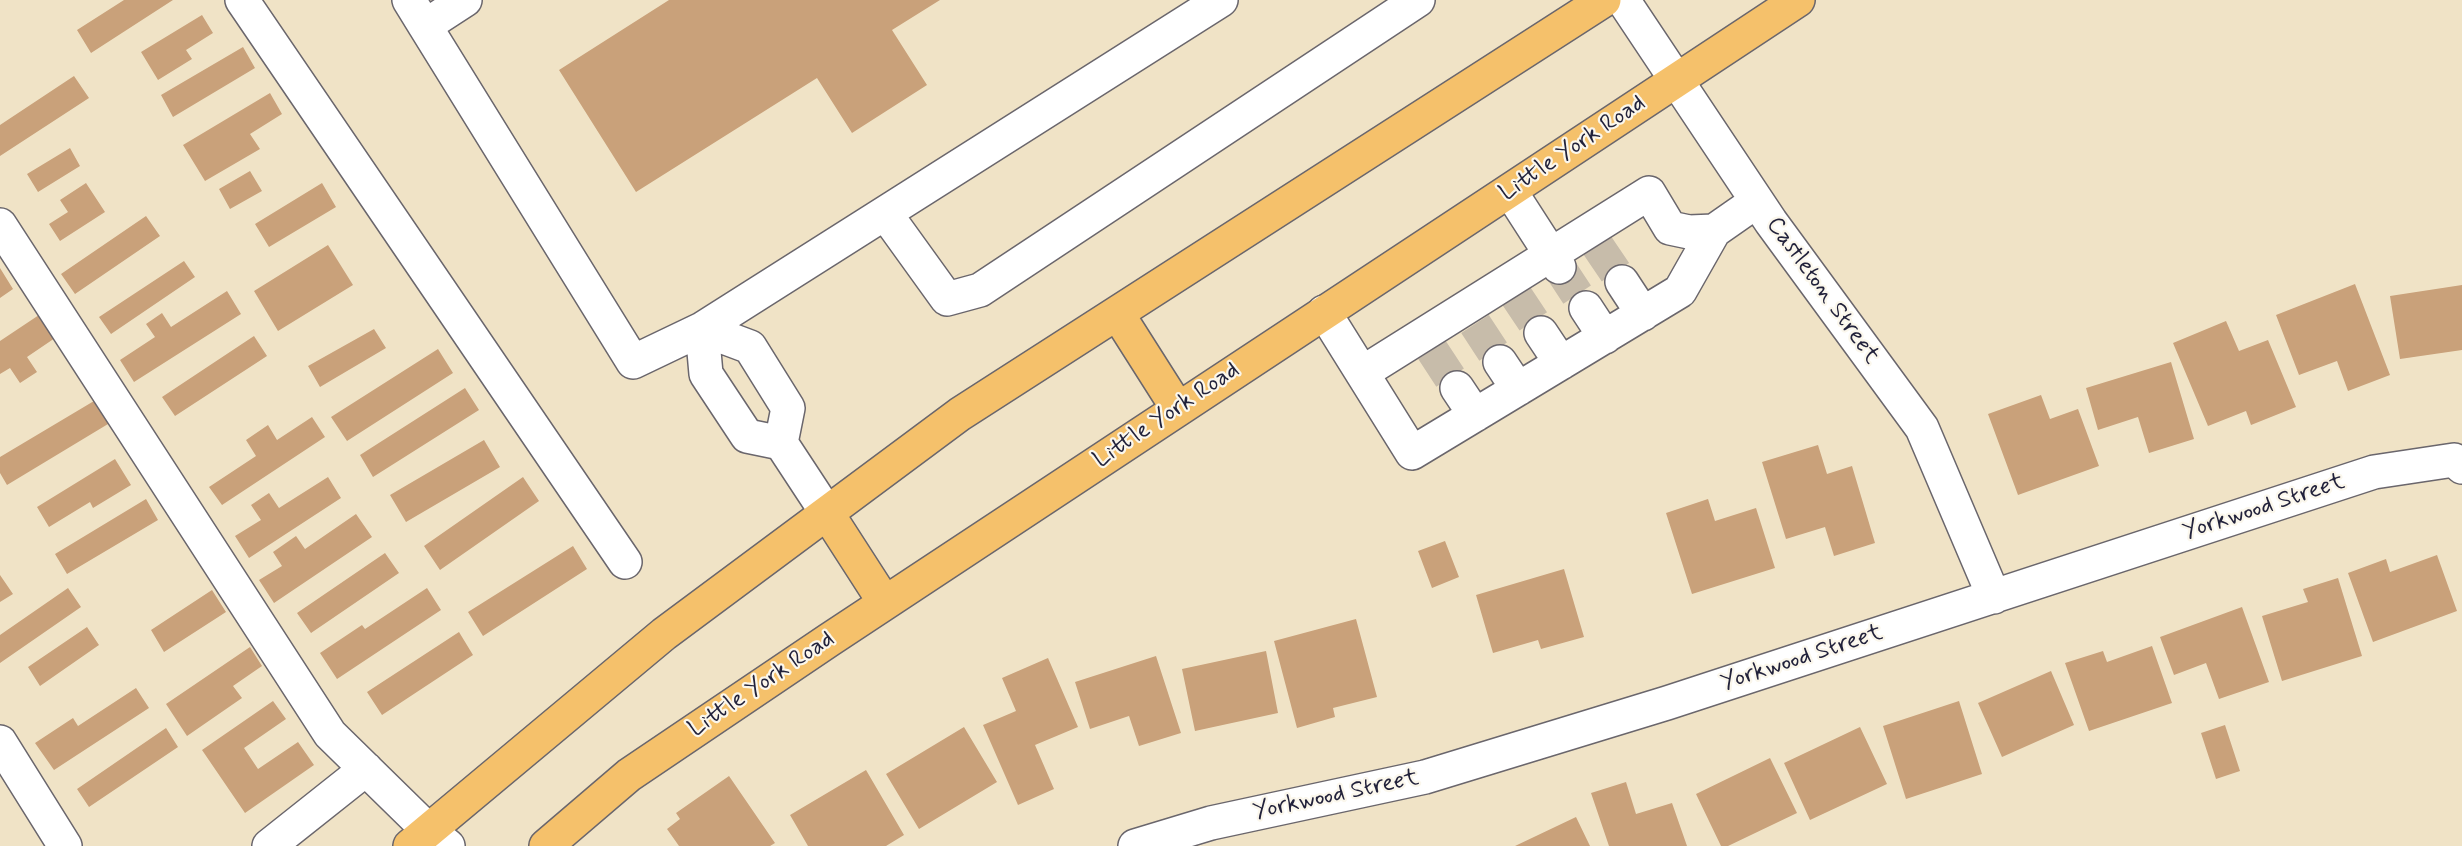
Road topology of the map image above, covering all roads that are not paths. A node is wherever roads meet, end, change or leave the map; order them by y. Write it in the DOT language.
graph roads {
  1 [pos="242,0"];
  2 [pos="465,0"];
  3 [pos="1221,0"];
  4 [pos="1418,0"];
  5 [pos="1604,0"];
  6 [pos="1623,0"];
  7 [pos="1798,0"];
  8 [pos="417,13"];
  9 [pos="1676,80"];
  10 [pos="1510,191"];
  11 [pos="1757,201"];
  12 [pos="885,213"];
  13 [pos="0,225"];
  14 [pos="1714,231"];
  15 [pos="1555,260"];
  16 [pos="1622,282"];
  17 [pos="1586,308"];
  18 [pos="1324,312"];
  19 [pos="1117,313"];
  20 [pos="1643,314"];
  21 [pos="702,329"];
  22 [pos="1541,333"];
  23 [pos="1605,337"];
  24 [pos="1500,362"];
  25 [pos="1561,363"];
  26 [pos="1362,373"];
  27 [pos="1457,388"];
  28 [pos="1518,389"];
  29 [pos="1178,409"];
  30 [pos="1475,415"];
  31 [pos="781,443"];
  32 [pos="2462,467"];
  33 [pos="827,513"];
  34 [pos="625,562"];
  35 [pos="1994,597"];
  36 [pos="885,603"];
  37 [pos="0,742"];
  38 [pos="366,769"];
  39 [pos="428,840"];
  40 [pos="65,846"];
  41 [pos="269,846"];
  42 [pos="546,846"];
  43 [pos="1135,846"];
  1 -- 34 [label="street"];
  2 -- 8 [label="street"];
  3 -- 12 [label="street"];
  4 -- 12 [label="street"];
  5 -- 19 [label="main road"];
  6 -- 9 [label="street, Castleton Street"];
  7 -- 9 [label="main road, Little York Road"];
  8 -- 21 [label="street"];
  9 -- 10 [label="main road, Little York Road"];
  9 -- 11 [label="street, Castleton Street"];
  10 -- 15 [label="street"];
  10 -- 18 [label="main road, Little York Road"];
  11 -- 14 [label="street"];
  11 -- 35 [label="street, Castleton Street"];
  12 -- 21 [label="street"];
  13 -- 38 [label="street"];
  14 -- 15 [label="street"];
  14 -- 20 [label="street"];
  15 -- 26 [label="street"];
  16 -- 20 [label="street"];
  17 -- 23 [label="street"];
  18 -- 26 [label="street"];
  18 -- 29 [label="main road, Little York Road"];
  19 -- 29 [label="main road"];
  19 -- 33 [label="main road"];
  20 -- 23 [label="street"];
  21 -- 31 [label="street"];
  21 -- 31 [label="street"];
  22 -- 25 [label="street"];
  23 -- 25 [label="street"];
  24 -- 28 [label="street"];
  25 -- 28 [label="street"];
  26 -- 30 [label="street"];
  27 -- 30 [label="street"];
  28 -- 30 [label="street"];
  29 -- 36 [label="main road, Little York Road"];
  31 -- 33 [label="street"];
  32 -- 35 [label="street, Yorkwood Street"];
  33 -- 36 [label="main road"];
  33 -- 39 [label="main road"];
  35 -- 43 [label="street, Yorkwood Street"];
  36 -- 42 [label="main road, Little York Road"];
  37 -- 40 [label="street"];
  38 -- 39 [label="street"];
  38 -- 41 [label="street"];
}
